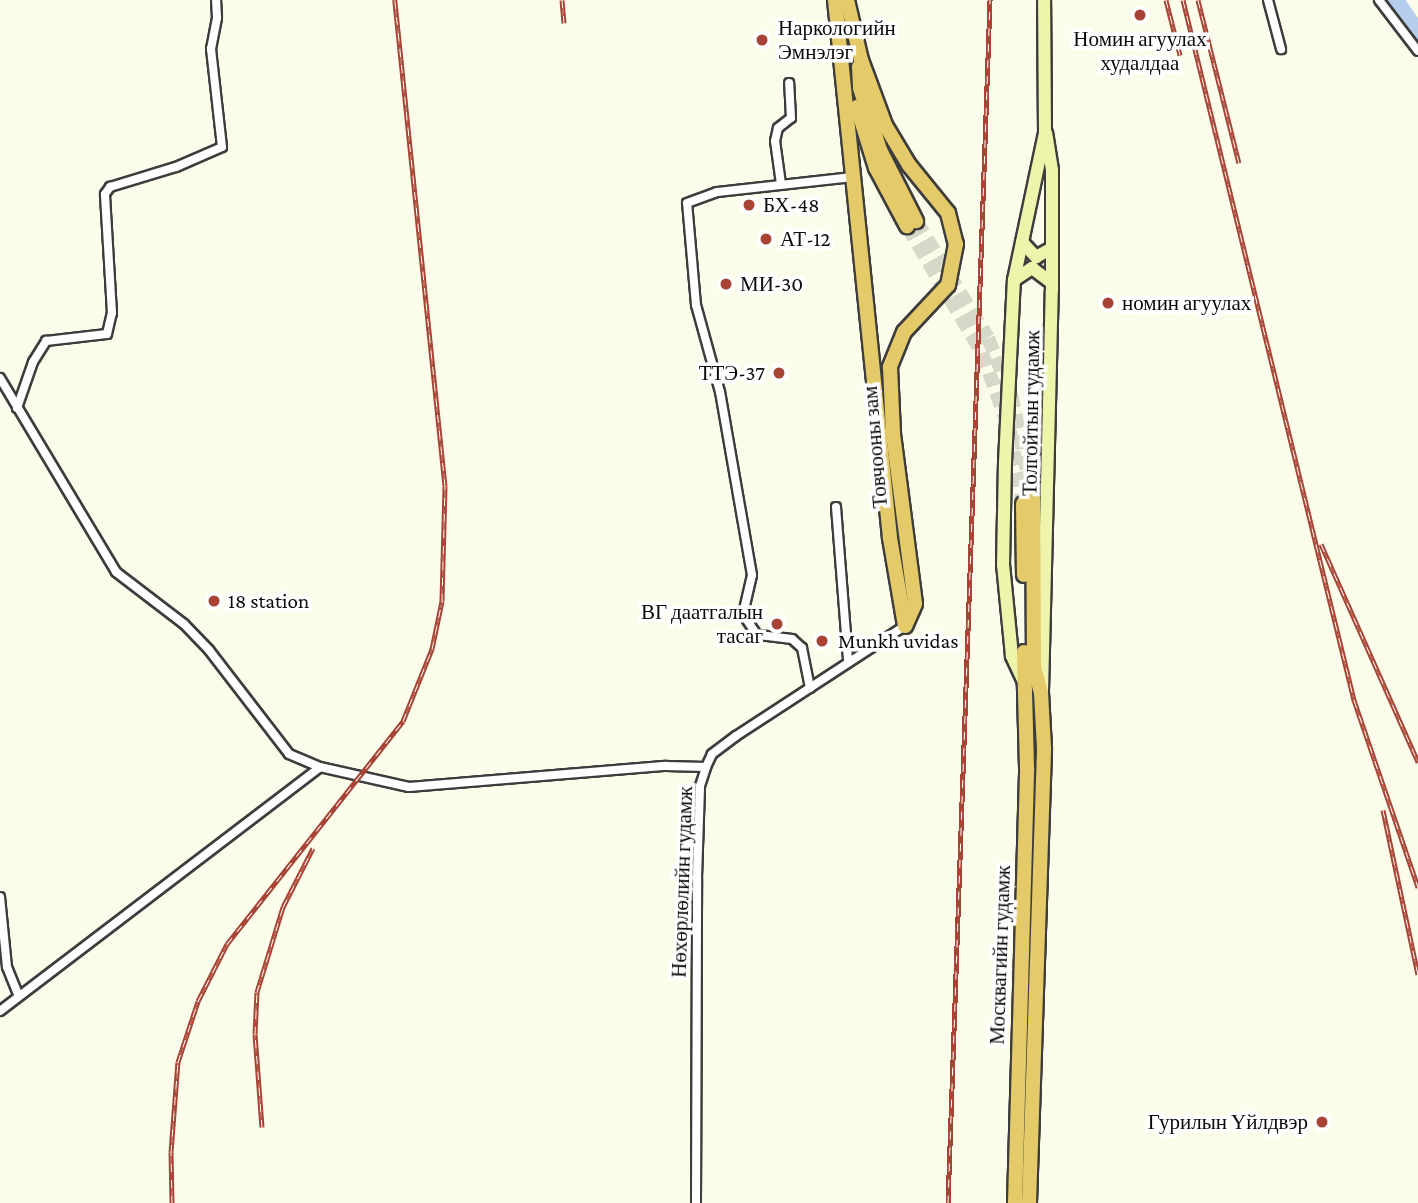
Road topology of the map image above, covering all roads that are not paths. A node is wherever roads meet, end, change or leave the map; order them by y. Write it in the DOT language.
graph roads {
  1 [pos="216,0"];
  2 [pos="835,0"];
  3 [pos="847,0"];
  4 [pos="1044,0"];
  5 [pos="1268,0"];
  6 [pos="1379,0"];
  7 [pos="1281,49"];
  8 [pos="1418,51"];
  9 [pos="861,60"];
  10 [pos="842,78"];
  11 [pos="789,83"];
  12 [pos="1045,133"];
  13 [pos="853,177"];
  14 [pos="782,184"];
  15 [pos="1022,242"];
  16 [pos="1052,248"];
  17 [pos="1014,281"];
  18 [pos="1052,283"];
  19 [pos="0,378"];
  20 [pos="17,408"];
  21 [pos="836,507"];
  22 [pos="905,626"];
  23 [pos="848,660"];
  24 [pos="1024,682"];
  25 [pos="810,688"];
  26 [pos="1041,694"];
  27 [pos="320,767"];
  28 [pos="706,768"];
  29 [pos="0,897"];
  30 [pos="19,996"];
  31 [pos="0,1011"];
  32 [pos="696,1203"];
  33 [pos="1015,1203"];
  34 [pos="1029,1203"];
  1 -- 20 [label="street"];
  2 -- 10 [label="highway, Товчооны зам"];
  3 -- 9 [label="highway, Товчооны зам"];
  4 -- 12 [label="main road, Толгойтын гудамж"];
  5 -- 7 [label="street"];
  6 -- 8 [label="street"];
  9 -- 10 [label="highway"];
  9 -- 22 [label="highway, Товчооны зам"];
  10 -- 13 [label="highway, Товчооны зам"];
  11 -- 14 [label="street"];
  12 -- 15 [label="main road, Толгойтын гудамж"];
  12 -- 16 [label="main road, Толгойтын гудамж"];
  13 -- 14 [label="street"];
  13 -- 22 [label="highway, Товчооны зам"];
  14 -- 25 [label="street"];
  15 -- 16 [label="main road"];
  15 -- 17 [label="main road, Толгойтын гудамж"];
  16 -- 18 [label="main road, Толгойтын гудамж"];
  17 -- 18 [label="main road"];
  17 -- 24 [label="main road, Толгойтын гудамж"];
  18 -- 26 [label="main road, Толгойтын гудамж"];
  19 -- 20 [label="street"];
  20 -- 27 [label="street"];
  21 -- 23 [label="street"];
  22 -- 23 [label="street, Нөхөрлөлийн гудамж"];
  23 -- 25 [label="street, Нөхөрлөлийн гудамж"];
  24 -- 26 [label="highway, Москвагийн гудамж"];
  24 -- 33 [label="highway, Москвагийн гудамж"];
  25 -- 28 [label="street, Нөхөрлөлийн гудамж"];
  26 -- 34 [label="highway, Москвагийн гудамж"];
  27 -- 28 [label="street"];
  27 -- 30 [label="street"];
  28 -- 32 [label="street, Нөхөрлөлийн гудамж"];
  29 -- 30 [label="street"];
  30 -- 31 [label="street"];
}
